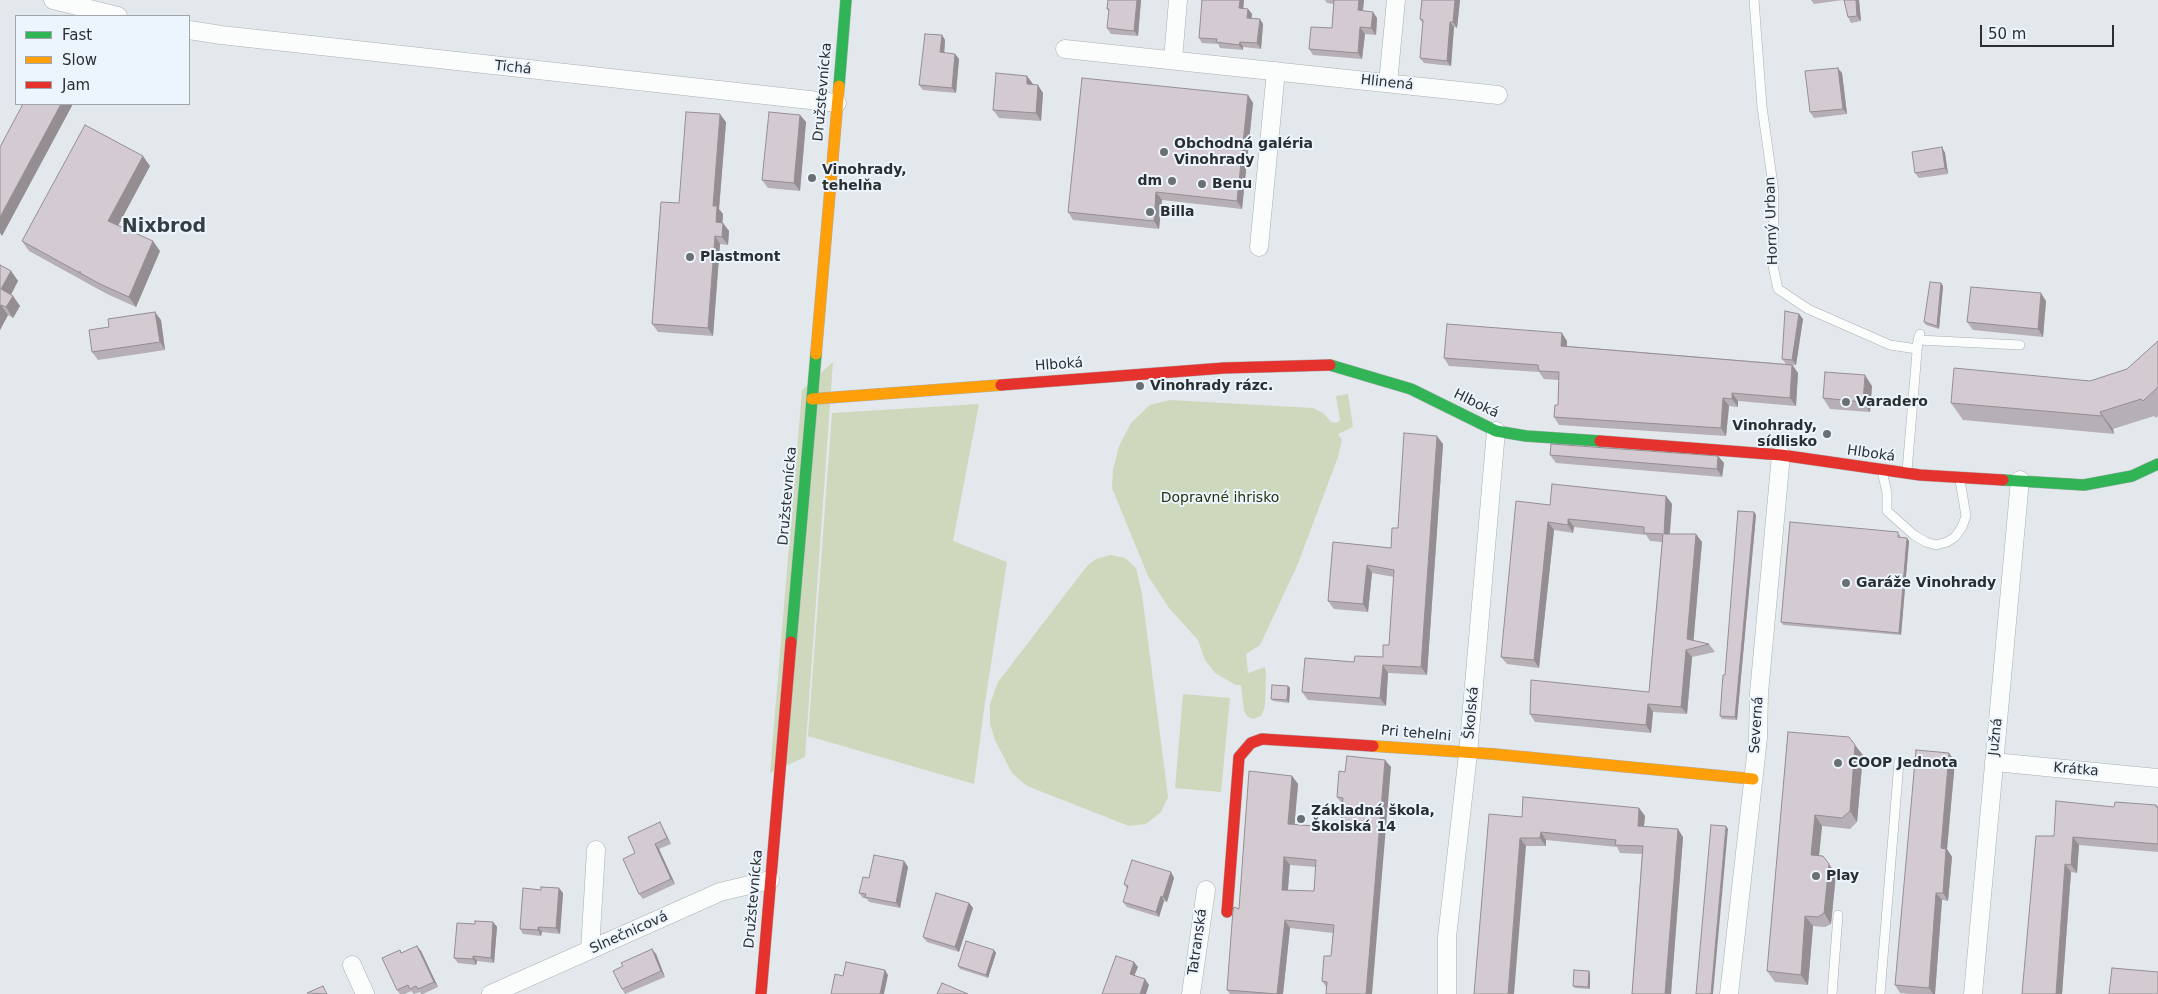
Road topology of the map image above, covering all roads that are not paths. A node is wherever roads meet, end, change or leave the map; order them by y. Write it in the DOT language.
graph roads {
  1 [pos="53,0"];
  2 [pos="846,0"];
  3 [pos="1178,0"];
  4 [pos="1396,0"];
  5 [pos="1754,0"];
  6 [pos="114,15"];
  7 [pos="190,30"];
  8 [pos="1065,50"];
  9 [pos="1173,60"];
  10 [pos="1276,72"];
  11 [pos="1388,83"];
  12 [pos="1498,95"];
  13 [pos="837,103"];
  14 [pos="1260,247"];
  15 [pos="1918,341"];
  16 [pos="2020,345"];
  17 [pos="812,399"];
  18 [pos="1496,431"];
  19 [pos="1781,455"];
  20 [pos="2158,464"];
  21 [pos="1882,471"];
  22 [pos="1906,474"];
  23 [pos="1960,477"];
  24 [pos="2020,480"];
  25 [pos="1468,754"];
  26 [pos="1900,762"];
  27 [pos="1994,762"];
  28 [pos="2158,778"];
  29 [pos="1754,779"];
  30 [pos="596,850"];
  31 [pos="770,880"];
  32 [pos="1206,890"];
  33 [pos="1227,912"];
  34 [pos="1838,915"];
  35 [pos="590,950"];
  36 [pos="352,965"];
  37 [pos="365,994"];
  38 [pos="491,994"];
  39 [pos="761,994"];
  40 [pos="1191,994"];
  41 [pos="1447,994"];
  42 [pos="1729,994"];
  43 [pos="1832,994"];
  44 [pos="1880,994"];
  45 [pos="1973,994"];
  1 -- 6 [label="street"];
  2 -- 13 [label="street, Družstevnícka"];
  3 -- 9 [label="street"];
  4 -- 11 [label="street"];
  5 -- 15 [label="lane, Horný Urban"];
  7 -- 13 [label="street, Tichá"];
  8 -- 9 [label="street, Hlinená"];
  9 -- 10 [label="street, Hlinená"];
  10 -- 11 [label="street, Hlinená"];
  10 -- 14 [label="street"];
  11 -- 12 [label="street, Hlinená"];
  13 -- 17 [label="street, Družstevnícka"];
  15 -- 16 [label="lane, Horný Urban"];
  15 -- 22 [label="lane"];
  17 -- 18 [label="street, Hlboká"];
  17 -- 31 [label="street, Družstevnícka"];
  18 -- 19 [label="street, Hlboká"];
  18 -- 25 [label="street, Školská"];
  19 -- 21 [label="street, Hlboká"];
  19 -- 29 [label="street, Severná"];
  20 -- 24 [label="street, Hlboká"];
  21 -- 22 [label="street, Hlboká"];
  21 -- 23 [label="lane"];
  22 -- 23 [label="street, Hlboká"];
  23 -- 24 [label="street, Hlboká"];
  24 -- 27 [label="street, Južná"];
  25 -- 29 [label="street, Pri tehelni"];
  25 -- 33 [label="street, Pri tehelni"];
  25 -- 41 [label="street, Školská"];
  26 -- 44 [label="lane"];
  27 -- 28 [label="street, Krátka"];
  27 -- 45 [label="street, Južná"];
  29 -- 42 [label="street, Severná"];
  30 -- 35 [label="street"];
  31 -- 35 [label="street, Slnečnicová"];
  31 -- 39 [label="street, Družstevnícka"];
  32 -- 40 [label="street, Tatranská"];
  34 -- 43 [label="lane"];
  35 -- 38 [label="street, Slnečnicová"];
  36 -- 37 [label="street"];
}
